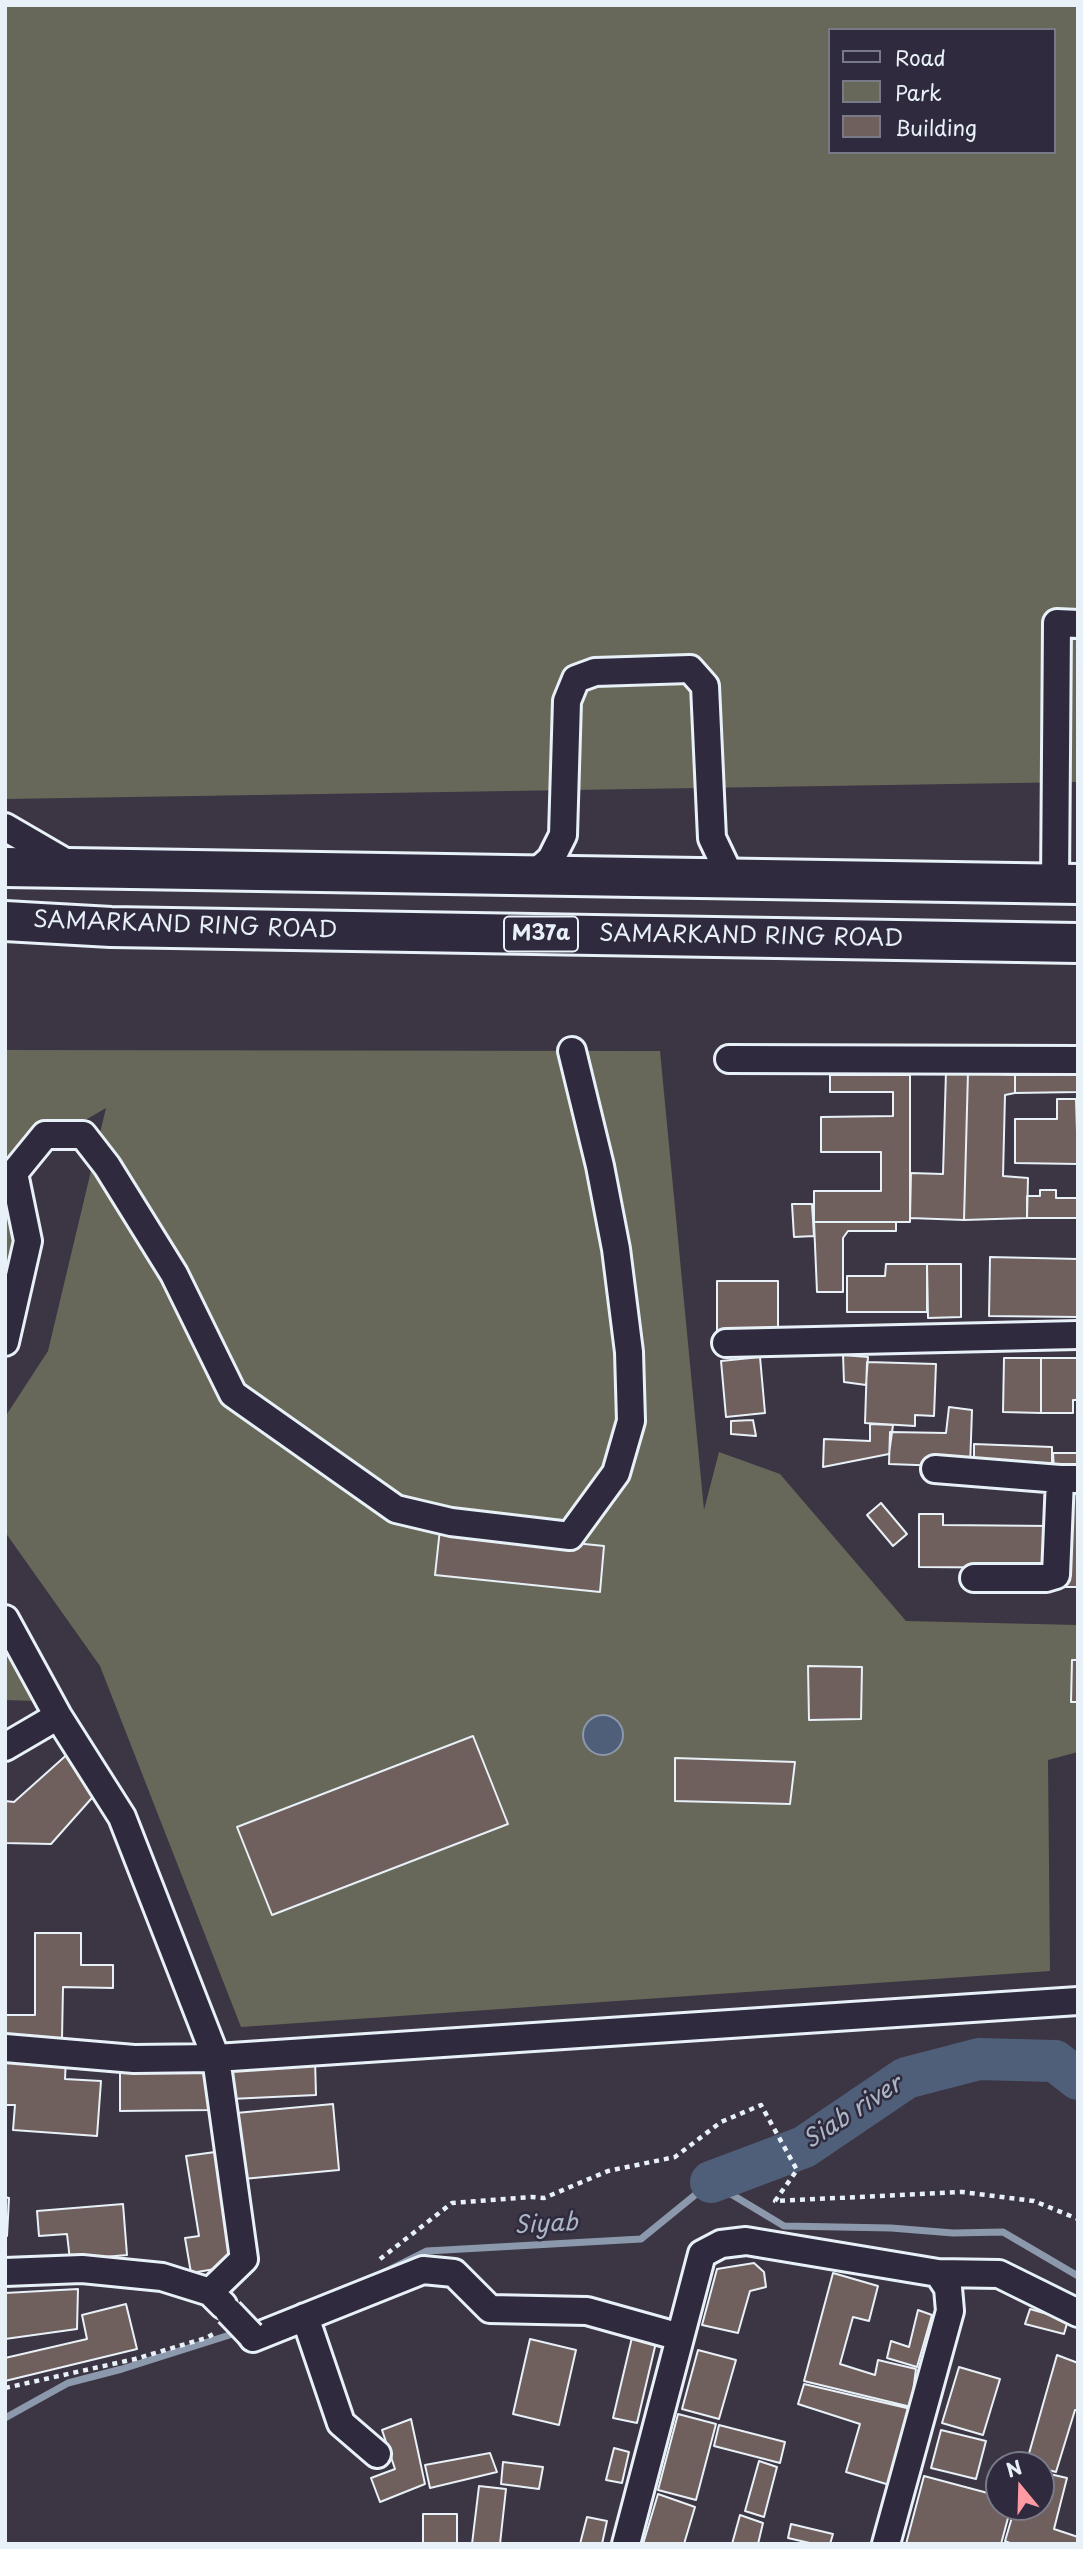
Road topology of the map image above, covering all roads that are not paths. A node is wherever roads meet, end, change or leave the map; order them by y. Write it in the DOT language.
graph roads {
  1 [pos="1078,624"];
  2 [pos="5,827"];
  3 [pos="5,867"];
  4 [pos="73,867"];
  5 [pos="119,870"];
  6 [pos="531,877"];
  7 [pos="732,880"];
  8 [pos="1066,884"];
  9 [pos="5,921"];
  10 [pos="111,927"];
  11 [pos="1078,943"];
  12 [pos="572,1051"];
  13 [pos="729,1059"];
  14 [pos="1078,1060"];
  15 [pos="1078,1335"];
  16 [pos="5,1342"];
  17 [pos="726,1343"];
  18 [pos="935,1469"];
  19 [pos="1069,1479"];
  20 [pos="974,1578"];
  21 [pos="5,1619"];
  22 [pos="58,1716"];
  23 [pos="5,1748"];
  24 [pos="1078,2001"];
  25 [pos="5,2048"];
  26 [pos="216,2058"];
  27 [pos="5,2272"];
  28 [pos="938,2273"];
  29 [pos="210,2292"];
  30 [pos="1078,2313"];
  31 [pos="305,2317"];
  32 [pos="680,2337"];
  33 [pos="377,2454"];
  34 [pos="626,2544"];
  35 [pos="886,2544"];
  1 -- 8 [label="street"];
  2 -- 4 [label="street"];
  3 -- 4 [label="highway"];
  4 -- 5 [label="highway"];
  5 -- 6 [label="highway"];
  5 -- 10 [label="highway"];
  6 -- 7 [label="highway"];
  6 -- 7 [label="street"];
  7 -- 8 [label="highway"];
  9 -- 10 [label="highway, SAMARKAND RING ROAD / M37a"];
  10 -- 11 [label="highway, SAMARKAND RING ROAD / M37a"];
  12 -- 16 [label="street"];
  13 -- 14 [label="street"];
  15 -- 17 [label="street"];
  18 -- 19 [label="street"];
  19 -- 20 [label="street"];
  21 -- 22 [label="street"];
  22 -- 23 [label="street"];
  22 -- 26 [label="street"];
  24 -- 26 [label="street"];
  25 -- 26 [label="street"];
  26 -- 29 [label="street"];
  27 -- 29 [label="street"];
  28 -- 30 [label="street"];
  28 -- 32 [label="street"];
  28 -- 35 [label="street"];
  29 -- 31 [label="street, bridge"];
  31 -- 32 [label="street"];
  31 -- 33 [label="street"];
  32 -- 34 [label="street"];
}
